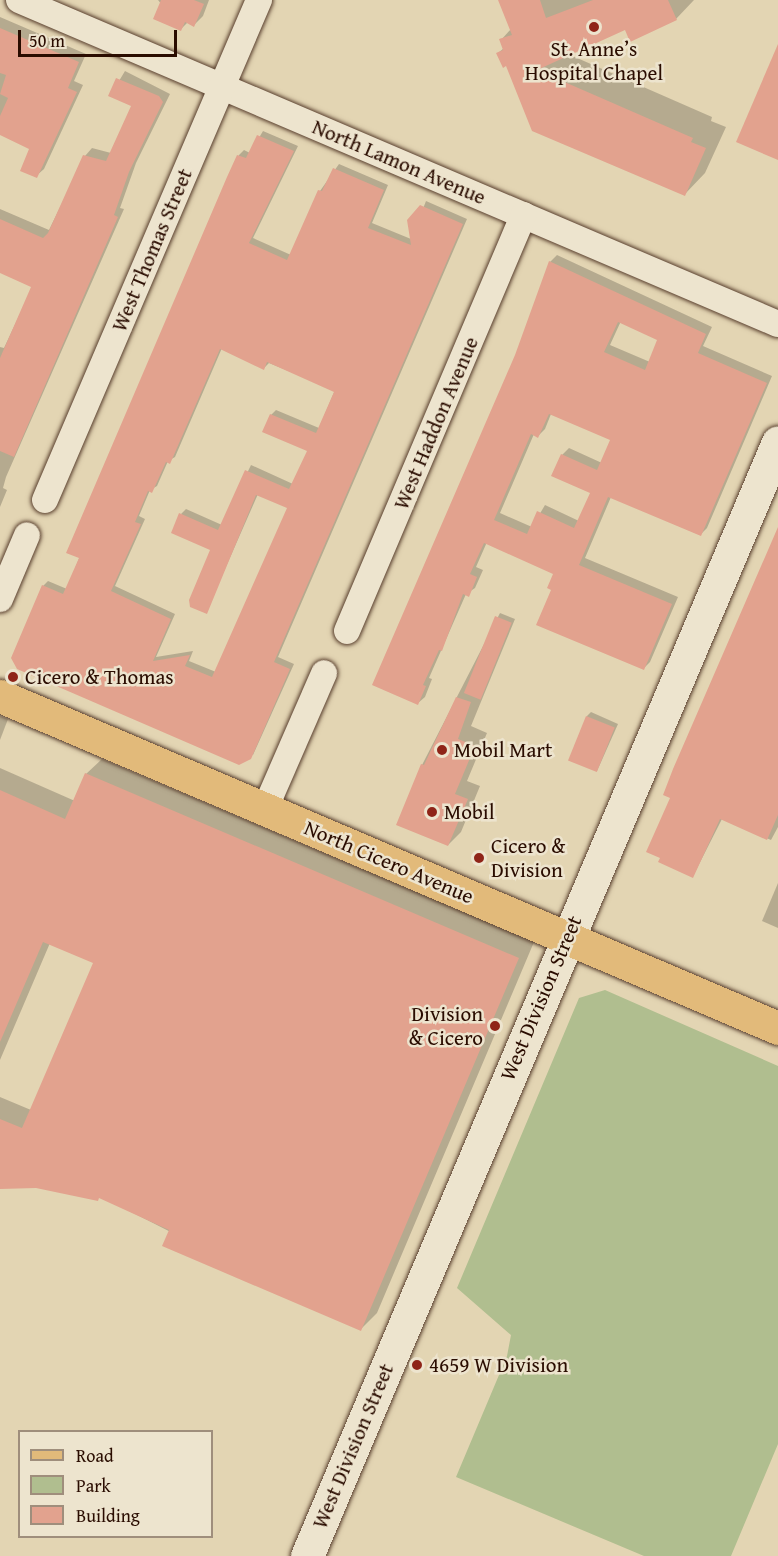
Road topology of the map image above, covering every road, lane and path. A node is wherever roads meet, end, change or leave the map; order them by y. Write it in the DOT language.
graph roads {
  1 [pos="19,0"];
  2 [pos="259,0"];
  3 [pos="222,87"];
  4 [pos="524,215"];
  5 [pos="778,324"];
  6 [pos="778,442"];
  7 [pos="45,500"];
  8 [pos="27,535"];
  9 [pos="0,599"];
  10 [pos="347,631"];
  11 [pos="324,673"];
  12 [pos="0,696"];
  13 [pos="265,808"];
  14 [pos="566,937"];
  15 [pos="778,1028"];
  16 [pos="307,1556"];
  1 -- 3 [label="street, North Lamon Avenue"];
  2 -- 3 [label="street, West Thomas Street"];
  3 -- 4 [label="street, North Lamon Avenue"];
  3 -- 7 [label="street, West Thomas Street"];
  4 -- 5 [label="street, North Lamon Avenue"];
  4 -- 10 [label="street, West Haddon Avenue"];
  6 -- 14 [label="main road, West Division Street"];
  8 -- 9 [label="street"];
  11 -- 13 [label="street"];
  12 -- 13 [label="main road, North Cicero Avenue"];
  13 -- 14 [label="main road, North Cicero Avenue"];
  14 -- 15 [label="main road, North Cicero Avenue"];
  14 -- 16 [label="main road, West Division Street"];
}
